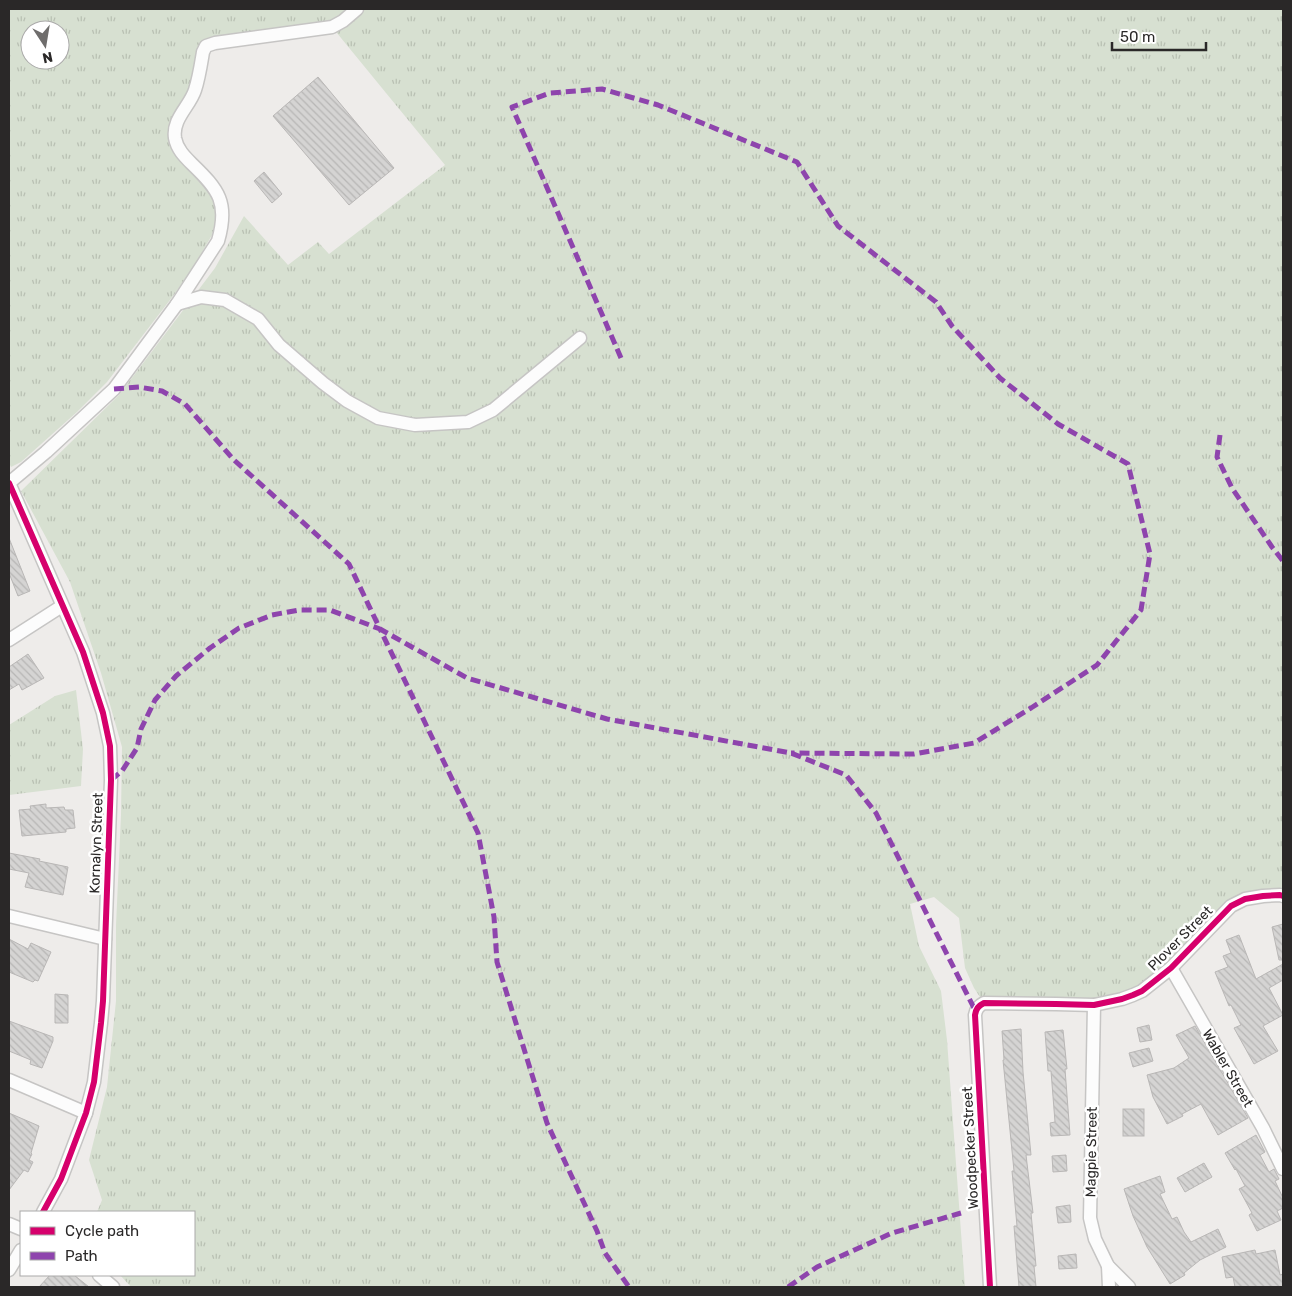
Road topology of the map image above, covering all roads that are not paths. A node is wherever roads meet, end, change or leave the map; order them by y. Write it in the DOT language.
graph roads {
  1 [pos="357,9"];
  2 [pos="177,304"];
  3 [pos="580,338"];
  4 [pos="9,483"];
  5 [pos="62,606"];
  6 [pos="9,640"];
  7 [pos="1283,896"];
  8 [pos="9,916"];
  9 [pos="105,938"];
  10 [pos="1171,968"];
  11 [pos="1094,1006"];
  12 [pos="978,1008"];
  13 [pos="9,1080"];
  14 [pos="86,1113"];
  15 [pos="1283,1169"];
  16 [pos="44,1211"];
  17 [pos="20,1252"];
  18 [pos="1108,1266"];
  19 [pos="9,1270"];
  20 [pos="100,1276"];
  21 [pos="113,1287"];
  22 [pos="990,1287"];
  23 [pos="1109,1287"];
  24 [pos="1129,1287"];
  1 -- 2 [label="street"];
  2 -- 3 [label="street"];
  2 -- 4 [label="street"];
  4 -- 5 [label="street, Kornalyn Street"];
  5 -- 6 [label="street"];
  5 -- 9 [label="street, Kornalyn Street"];
  7 -- 10 [label="street, Plover Street"];
  8 -- 9 [label="street"];
  9 -- 14 [label="street, Kornalyn Street"];
  10 -- 11 [label="street, Plover Street"];
  10 -- 15 [label="street, Wabler Street"];
  11 -- 12 [label="street, Plover Street"];
  11 -- 18 [label="street, Magpie Street"];
  12 -- 22 [label="street, Woodpecker Street"];
  13 -- 14 [label="street"];
  14 -- 16 [label="street, Kornalyn Street"];
  17 -- 19 [label="street"];
  18 -- 23 [label="street"];
  18 -- 24 [label="street, Magpie Street"];
  20 -- 21 [label="street"];
}
